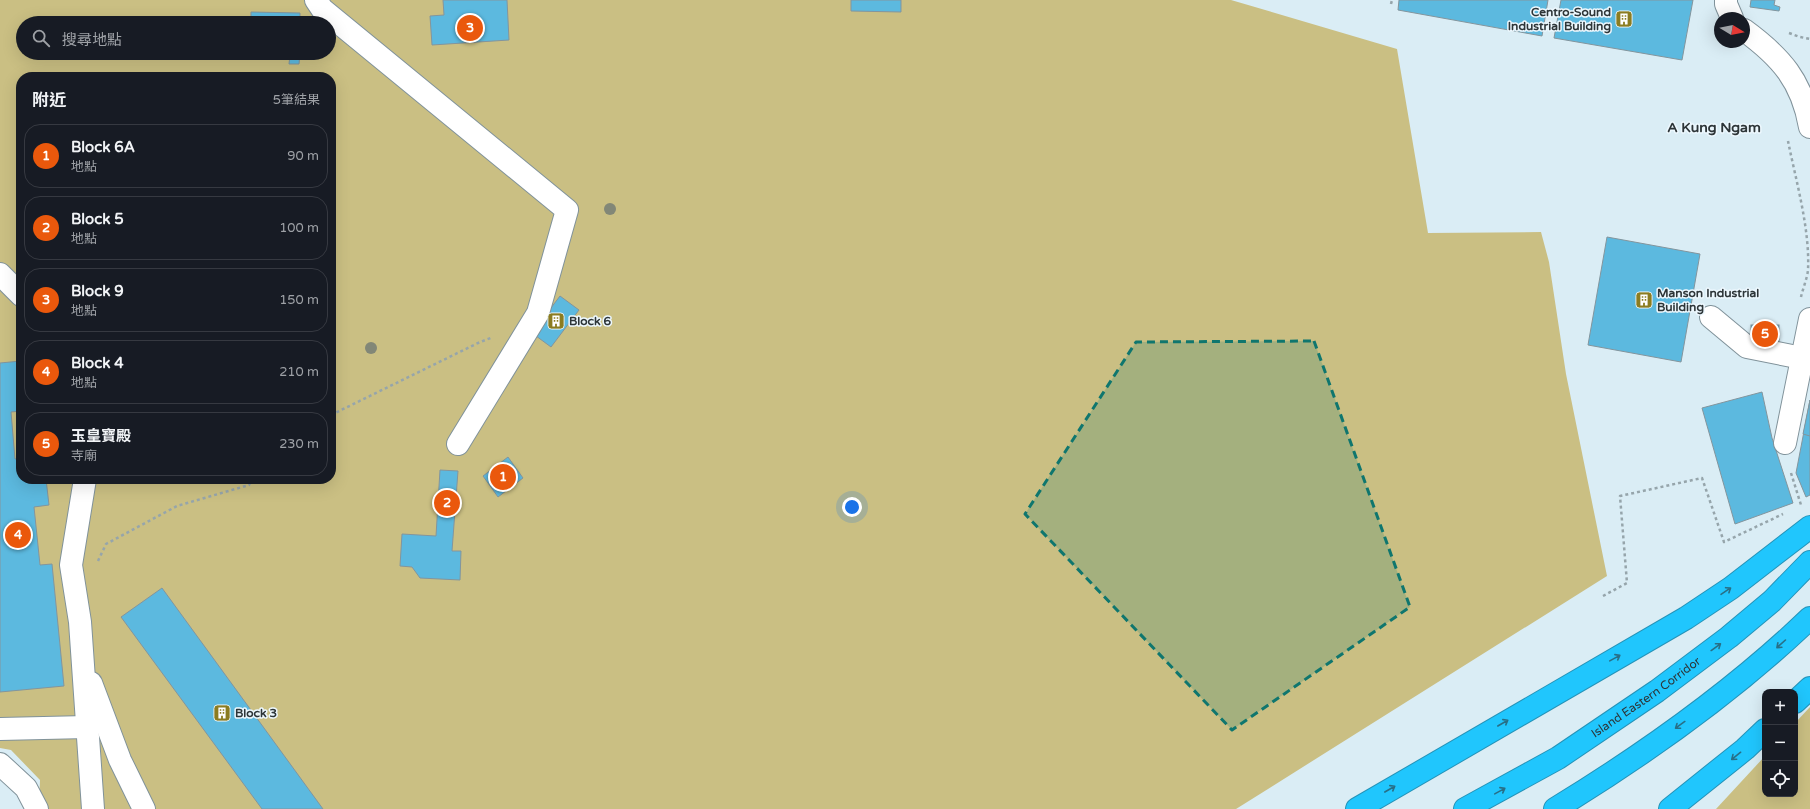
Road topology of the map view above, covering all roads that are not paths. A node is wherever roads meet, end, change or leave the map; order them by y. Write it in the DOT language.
graph roads {
  1 [pos="316,0"];
  2 [pos="1726,0"];
  3 [pos="1729,12"];
  4 [pos="331,16"];
  5 [pos="336,20"];
  6 [pos="1750,34"];
  7 [pos="1810,124"];
  8 [pos="0,274"];
  9 [pos="16,289"];
  10 [pos="1805,310"];
  11 [pos="1711,317"];
  12 [pos="1802,358"];
  13 [pos="1785,443"];
  14 [pos="458,444"];
  15 [pos="84,484"];
  16 [pos="1810,527"];
  17 [pos="1810,562"];
  18 [pos="1810,618"];
  19 [pos="82,662"];
  20 [pos="1810,688"];
  21 [pos="1798,699"];
  22 [pos="87,727"];
  23 [pos="0,729"];
  24 [pos="1762,733"];
  25 [pos="0,764"];
  26 [pos="36,809"];
  27 [pos="93,809"];
  28 [pos="144,809"];
  29 [pos="1357,809"];
  30 [pos="1465,809"];
  31 [pos="1555,809"];
  32 [pos="1670,809"];
  1 -- 4 [label="street"];
  2 -- 3 [label="street"];
  5 -- 14 [label="street"];
  6 -- 7 [label="street"];
  8 -- 9 [label="street"];
  10 -- 12 [label="street"];
  11 -- 12 [label="street"];
  12 -- 13 [label="street"];
  15 -- 19 [label="street"];
  29 -- 16 [label="highway, one-way"];
  30 -- 17 [label="highway, Island Eastern Corridor, one-way"];
  18 -- 31 [label="highway, one-way"];
  19 -- 22 [label="street"];
  19 -- 28 [label="street"];
  20 -- 21 [label="highway"];
  22 -- 23 [label="street"];
  22 -- 27 [label="street"];
  24 -- 32 [label="highway, one-way"];
  25 -- 26 [label="street"];
}
